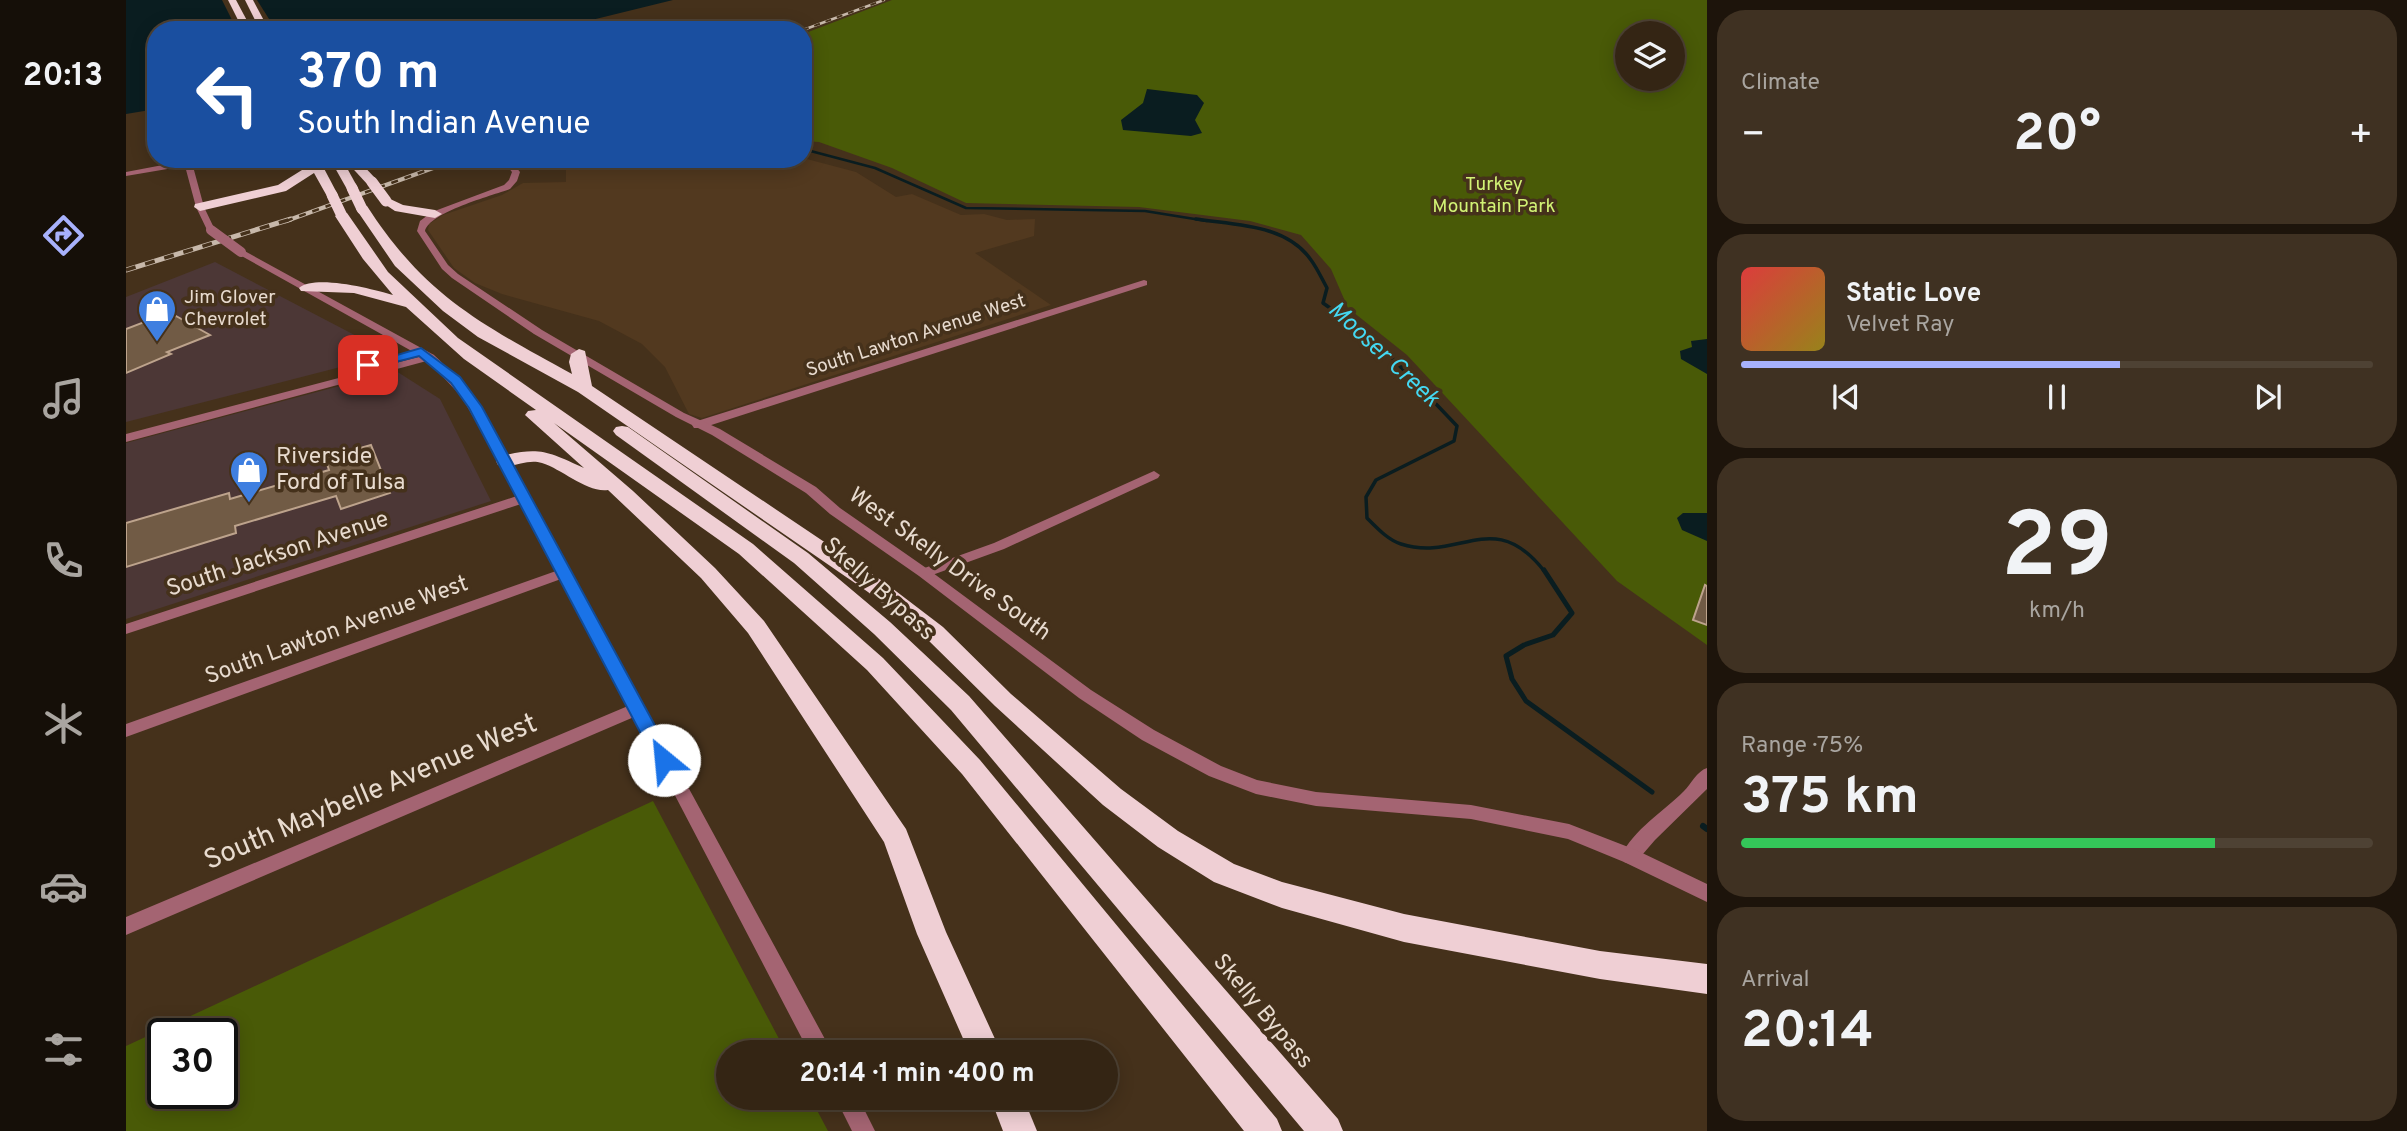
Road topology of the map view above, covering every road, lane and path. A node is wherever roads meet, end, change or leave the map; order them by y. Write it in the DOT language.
graph roads {
  1 [pos="232,0"];
  2 [pos="248,0"];
  3 [pos="243,21"];
  4 [pos="260,21"];
  5 [pos="154,168"];
  6 [pos="189,168"];
  7 [pos="309,168"];
  8 [pos="318,168"];
  9 [pos="341,168"];
  10 [pos="359,168"];
  11 [pos="513,168"];
  12 [pos="126,174"];
  13 [pos="200,207"];
  14 [pos="435,214"];
  15 [pos="1144,283"];
  16 [pos="306,288"];
  17 [pos="414,305"];
  18 [pos="473,326"];
  19 [pos="426,354"];
  20 [pos="579,354"];
  21 [pos="470,356"];
  22 [pos="584,388"];
  23 [pos="290,390"];
  24 [pos="698,425"];
  25 [pos="126,429"];
  26 [pos="126,438"];
  27 [pos="505,461"];
  28 [pos="1154,475"];
  29 [pos="626,495"];
  30 [pos="523,499"];
  31 [pos="564,573"];
  32 [pos="924,573"];
  33 [pos="126,629"];
  34 [pos="637,709"];
  35 [pos="126,731"];
  36 [pos="1707,775"];
  37 [pos="1630,856"];
  38 [pos="1707,893"];
  39 [pos="126,926"];
  40 [pos="1707,979"];
  41 [pos="815,1040"];
  42 [pos="980,1040"];
  43 [pos="853,1110"];
  44 [pos="864,1131"];
  45 [pos="1265,1131"];
  46 [pos="1326,1131"];
  1 -- 3 [label="highway"];
  2 -- 4 [label="highway"];
  5 -- 12 [label="street"];
  6 -- 13 [label="street"];
  7 -- 13 [label="highway"];
  8 -- 17 [label="highway, bridge"];
  9 -- 18 [label="highway, Skelly Bypass, bridge"];
  10 -- 14 [label="highway, bridge"];
  11 -- 14 [label="street"];
  13 -- 16 [label="street, bridge"];
  14 -- 20 [label="street, West Skelly Drive South"];
  15 -- 24 [label="street, South Lawton Avenue West"];
  16 -- 17 [label="highway"];
  16 -- 19 [label="street"];
  17 -- 21 [label="highway"];
  18 -- 22 [label="highway"];
  18 -- 46 [label="highway, Skelly Bypass"];
  19 -- 23 [label="street"];
  19 -- 27 [label="street"];
  20 -- 22 [label="highway"];
  20 -- 24 [label="street, West Skelly Drive South"];
  21 -- 29 [label="highway"];
  21 -- 45 [label="highway"];
  22 -- 40 [label="highway"];
  23 -- 25 [label="street"];
  23 -- 26 [label="street"];
  24 -- 32 [label="street, West Skelly Drive South"];
  27 -- 29 [label="highway"];
  27 -- 30 [label="street"];
  28 -- 32 [label="street"];
  29 -- 42 [label="highway"];
  30 -- 31 [label="street"];
  30 -- 33 [label="street, South Jackson Avenue"];
  31 -- 34 [label="street"];
  31 -- 35 [label="street, South Lawton Avenue West"];
  32 -- 37 [label="street, West Skelly Drive South"];
  34 -- 39 [label="street, South Maybelle Avenue West"];
  34 -- 41 [label="street"];
  36 -- 37 [label="street"];
  37 -- 38 [label="street, West Skelly Drive South"];
  43 -- 44 [label="street"];
}
